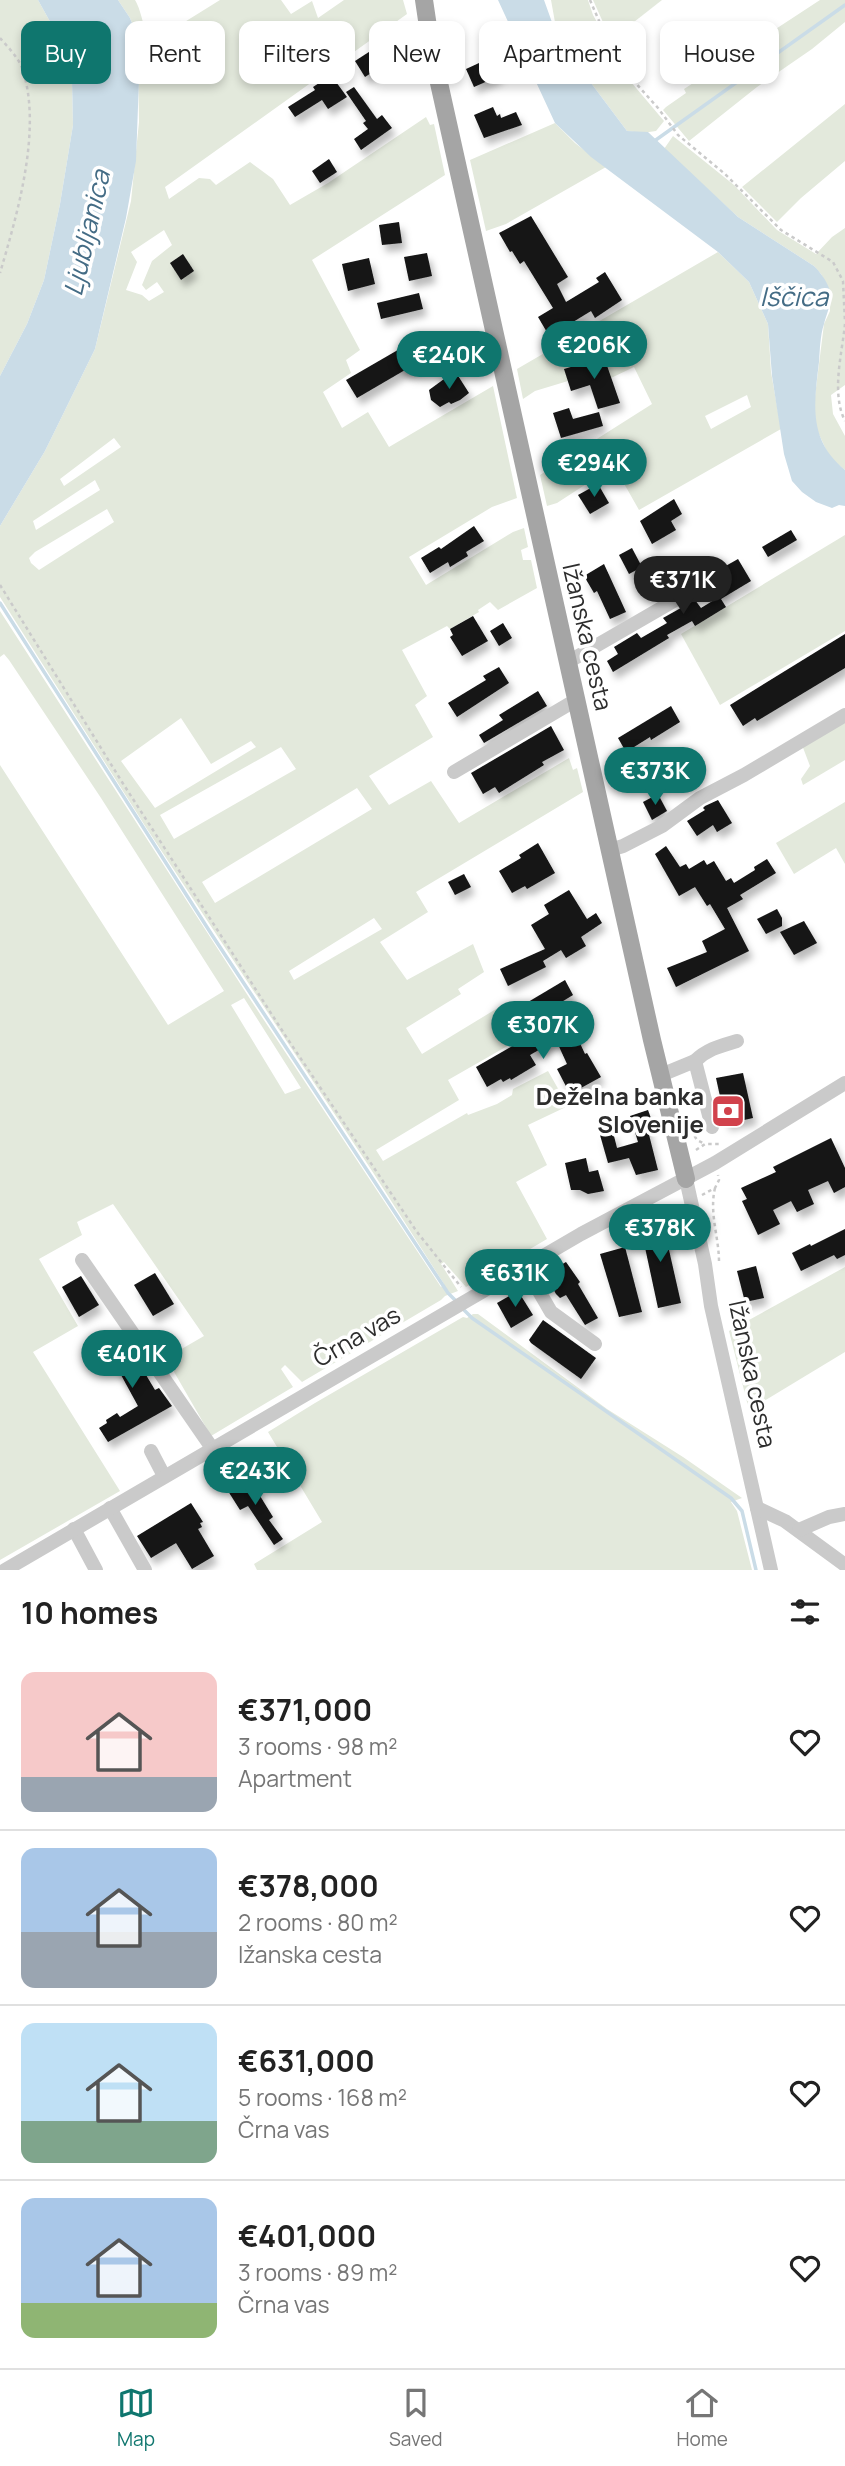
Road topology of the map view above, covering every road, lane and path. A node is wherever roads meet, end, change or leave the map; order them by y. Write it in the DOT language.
graph roads {
  1 [pos="424,0"];
  2 [pos="590,0"];
  3 [pos="0,38"];
  4 [pos="0,274"];
  5 [pos="845,323"];
  6 [pos="845,421"];
  7 [pos="703,584"];
  8 [pos="0,585"];
  9 [pos="568,662"];
  10 [pos="576,700"];
  11 [pos="845,715"];
  12 [pos="454,772"];
  13 [pos="610,850"];
  14 [pos="737,1041"];
  15 [pos="695,1061"];
  16 [pos="661,1075"];
  17 [pos="843,1089"];
  18 [pos="712,1128"];
  19 [pos="700,1148"];
  20 [pos="712,1150"];
  21 [pos="718,1174"];
  22 [pos="686,1179"];
  23 [pos="708,1192"];
  24 [pos="82,1259"];
  25 [pos="525,1267"];
  26 [pos="460,1300"];
  27 [pos="595,1344"];
  28 [pos="212,1448"];
  29 [pos="150,1451"];
  30 [pos="164,1476"];
  31 [pos="110,1508"];
  32 [pos="757,1508"];
  33 [pos="845,1514"];
  34 [pos="74,1529"];
  35 [pos="799,1530"];
  36 [pos="26,1564"];
  37 [pos="845,1565"];
  38 [pos="5,1570"];
  39 [pos="96,1570"];
  40 [pos="145,1570"];
  41 [pos="771,1570"];
  1 -- 9 [label="main road, Ižanska cesta"];
  2 -- 5 [label="path"];
  3 -- 4 [label="path"];
  5 -- 6 [label="path"];
  7 -- 9 [label="street"];
  8 -- 26 [label="path"];
  9 -- 10 [label="main road, Ižanska cesta"];
  10 -- 12 [label="street"];
  10 -- 13 [label="main road, Ižanska cesta"];
  11 -- 13 [label="street"];
  13 -- 16 [label="main road, Ižanska cesta"];
  14 -- 15 [label="street"];
  15 -- 16 [label="street"];
  15 -- 18 [label="street"];
  16 -- 22 [label="main road, Ižanska cesta"];
  17 -- 22 [label="street, Črna vas"];
  19 -- 20 [label="path"];
  21 -- 23 [label="path"];
  22 -- 25 [label="street, Črna vas"];
  22 -- 32 [label="street, Ižanska cesta"];
  24 -- 28 [label="street"];
  25 -- 26 [label="street, Črna vas"];
  25 -- 27 [label="street"];
  26 -- 28 [label="street, Črna vas"];
  28 -- 30 [label="street, Črna vas"];
  29 -- 30 [label="street"];
  30 -- 31 [label="street, Črna vas"];
  31 -- 34 [label="street, Črna vas"];
  31 -- 40 [label="street"];
  32 -- 35 [label="street"];
  32 -- 41 [label="street, Ižanska cesta"];
  33 -- 35 [label="street"];
  34 -- 36 [label="street, Črna vas"];
  34 -- 39 [label="street"];
  35 -- 37 [label="street"];
  36 -- 38 [label="street, Črna vas"];
}
